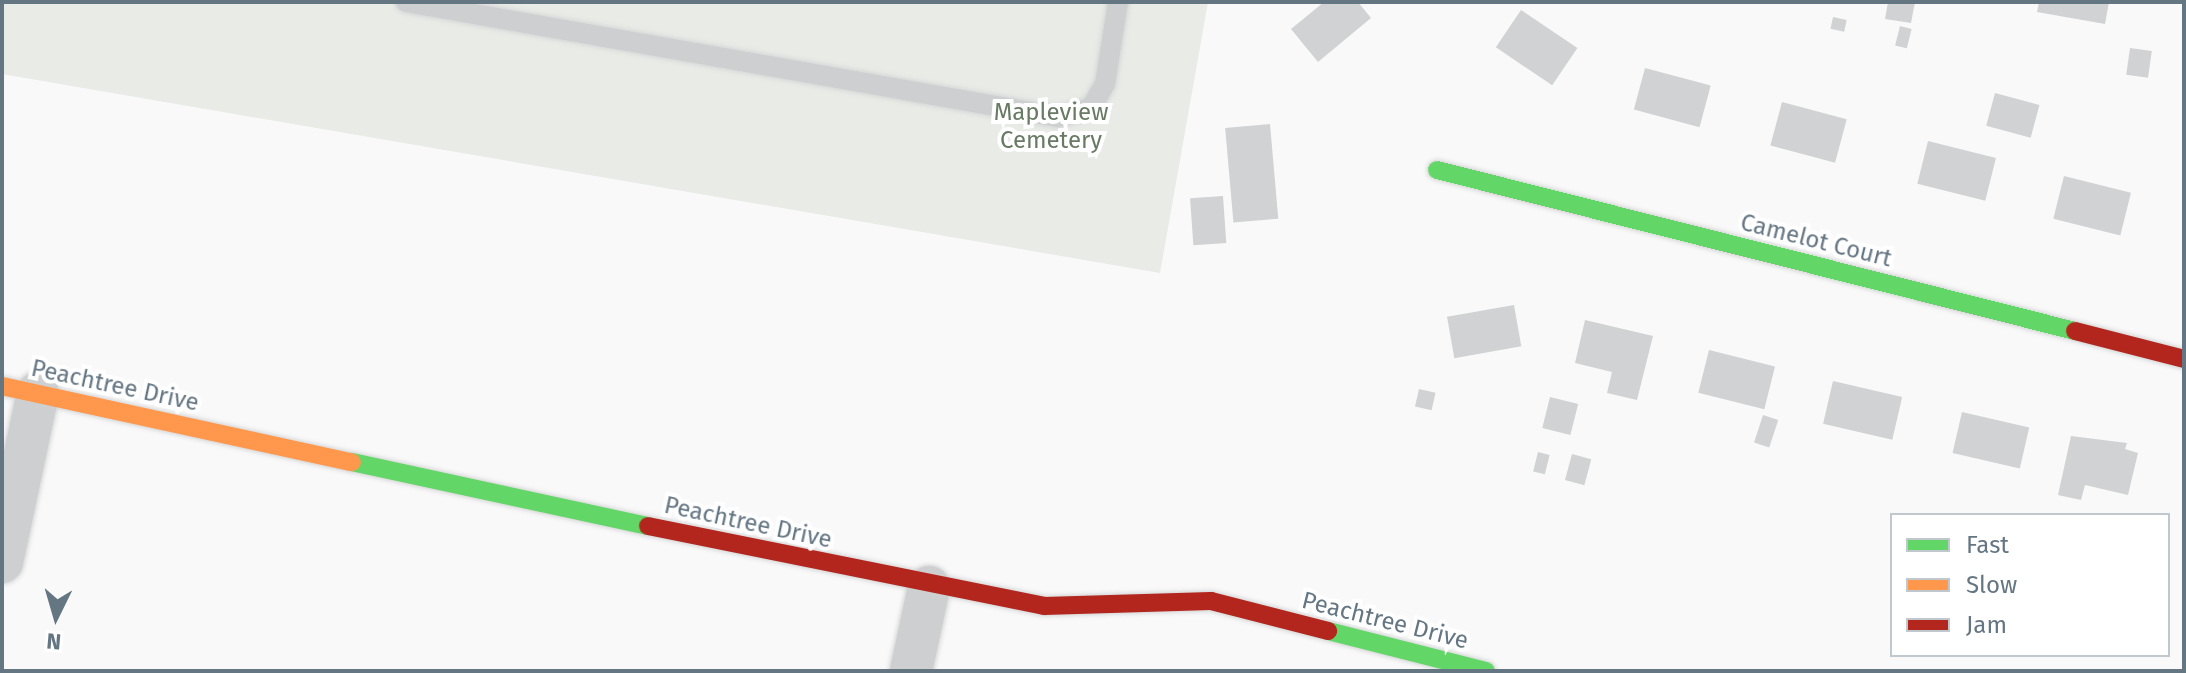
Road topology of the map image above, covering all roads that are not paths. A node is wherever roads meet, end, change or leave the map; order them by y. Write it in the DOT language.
graph roads {
  1 [pos="406,2"];
  2 [pos="1118,2"];
  3 [pos="1437,170"];
  4 [pos="2184,359"];
  5 [pos="20,390"];
  6 [pos="2,562"];
  7 [pos="929,587"];
  8 [pos="911,671"];
  9 [pos="1486,671"];
  1 -- 2 [label="lane"];
  3 -- 4 [label="street, Camelot Court"];
  5 -- 6 [label="street"];
  5 -- 7 [label="street, Peachtree Drive"];
  7 -- 8 [label="street"];
  7 -- 9 [label="street, Peachtree Drive"];
}
